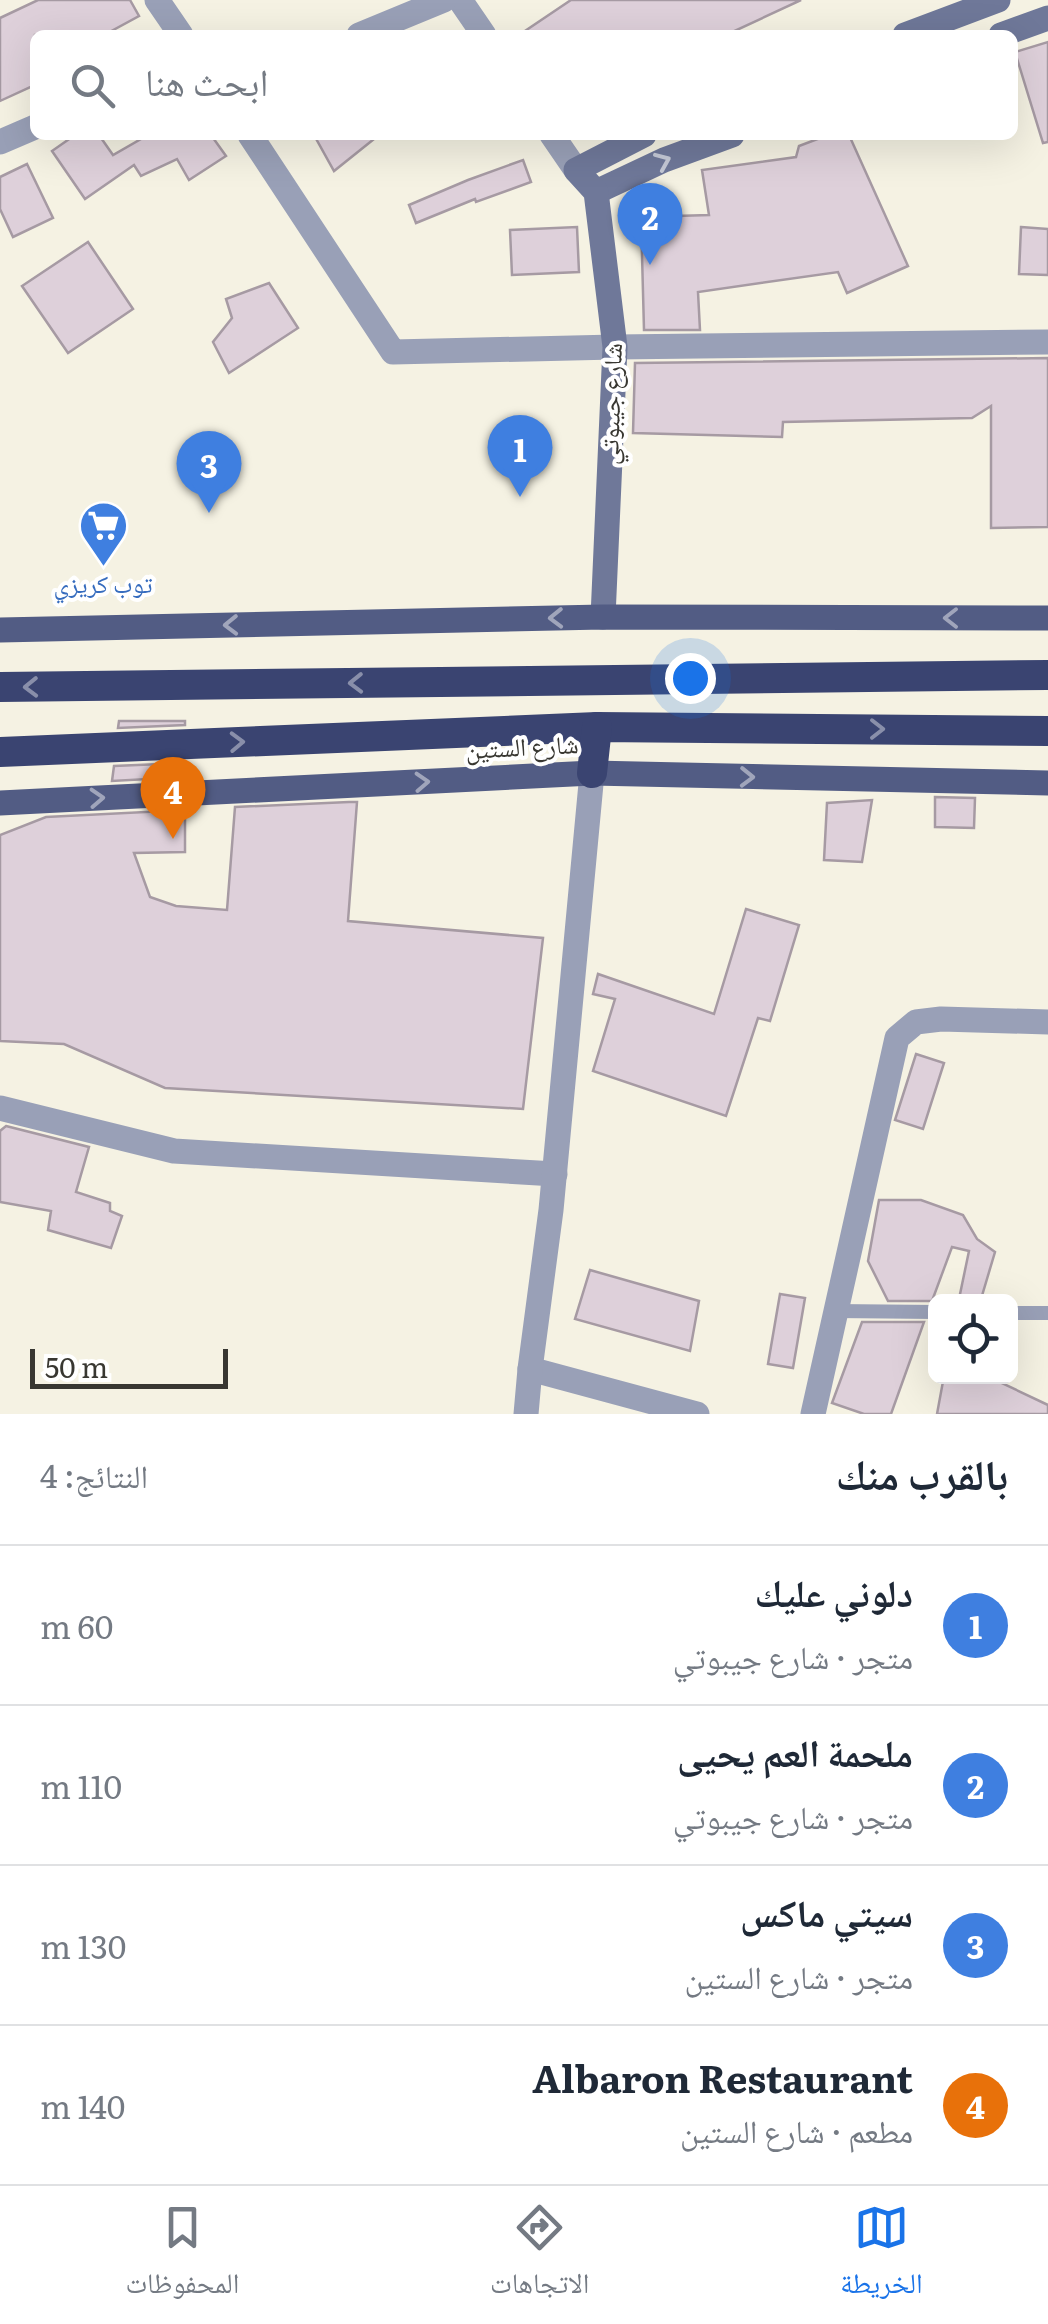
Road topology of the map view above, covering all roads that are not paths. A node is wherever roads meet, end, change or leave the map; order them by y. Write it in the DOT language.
graph roads {
  1 [pos="157,0"];
  2 [pos="444,0"];
  3 [pos="460,0"];
  4 [pos="998,0"];
  5 [pos="1048,18"];
  6 [pos="178,30"];
  7 [pos="371,30"];
  8 [pos="481,30"];
  9 [pos="918,30"];
  10 [pos="1016,30"];
  11 [pos="30,130"];
  12 [pos="253,140"];
  13 [pos="555,140"];
  14 [pos="634,140"];
  15 [pos="718,140"];
  16 [pos="0,142"];
  17 [pos="576,170"];
  18 [pos="596,192"];
  19 [pos="1048,342"];
  20 [pos="615,347"];
  21 [pos="602,617"];
  22 [pos="1048,618"];
  23 [pos="0,630"];
  24 [pos="1048,675"];
  25 [pos="0,687"];
  26 [pos="597,728"];
  27 [pos="1048,730"];
  28 [pos="0,752"];
  29 [pos="592,774"];
  30 [pos="1048,783"];
  31 [pos="0,803"];
  32 [pos="1048,1022"];
  33 [pos="0,1108"];
  34 [pos="554,1174"];
  35 [pos="835,1311"];
  36 [pos="928,1312"];
  37 [pos="1018,1313"];
  38 [pos="1048,1314"];
  39 [pos="530,1370"];
  40 [pos="526,1414"];
  41 [pos="697,1414"];
  42 [pos="813,1414"];
  1 -- 6 [label="street"];
  2 -- 7 [label="street"];
  3 -- 8 [label="street"];
  4 -- 9 [label="street"];
  5 -- 10 [label="street"];
  11 -- 16 [label="street"];
  12 -- 20 [label="street"];
  13 -- 17 [label="street"];
  14 -- 17 [label="street"];
  18 -- 15 [label="street, one-way"];
  17 -- 18 [label="street"];
  18 -- 20 [label="street, شارع جيبوتي"];
  19 -- 20 [label="street"];
  20 -- 21 [label="street, شارع جيبوتي"];
  22 -- 21 [label="main road, one-way"];
  21 -- 23 [label="main road, one-way"];
  24 -- 25 [label="highway, one-way"];
  26 -- 27 [label="highway, شارع الستين, one-way"];
  28 -- 26 [label="highway, شارع الستين, one-way"];
  26 -- 29 [label="highway"];
  29 -- 30 [label="main road, شارع الستين, one-way"];
  31 -- 29 [label="main road, شارع الستين, one-way"];
  29 -- 34 [label="street"];
  32 -- 35 [label="street"];
  33 -- 34 [label="street"];
  34 -- 39 [label="street"];
  35 -- 36 [label="lane"];
  35 -- 42 [label="street"];
  37 -- 38 [label="lane"];
  39 -- 40 [label="street"];
  39 -- 41 [label="street"];
}
